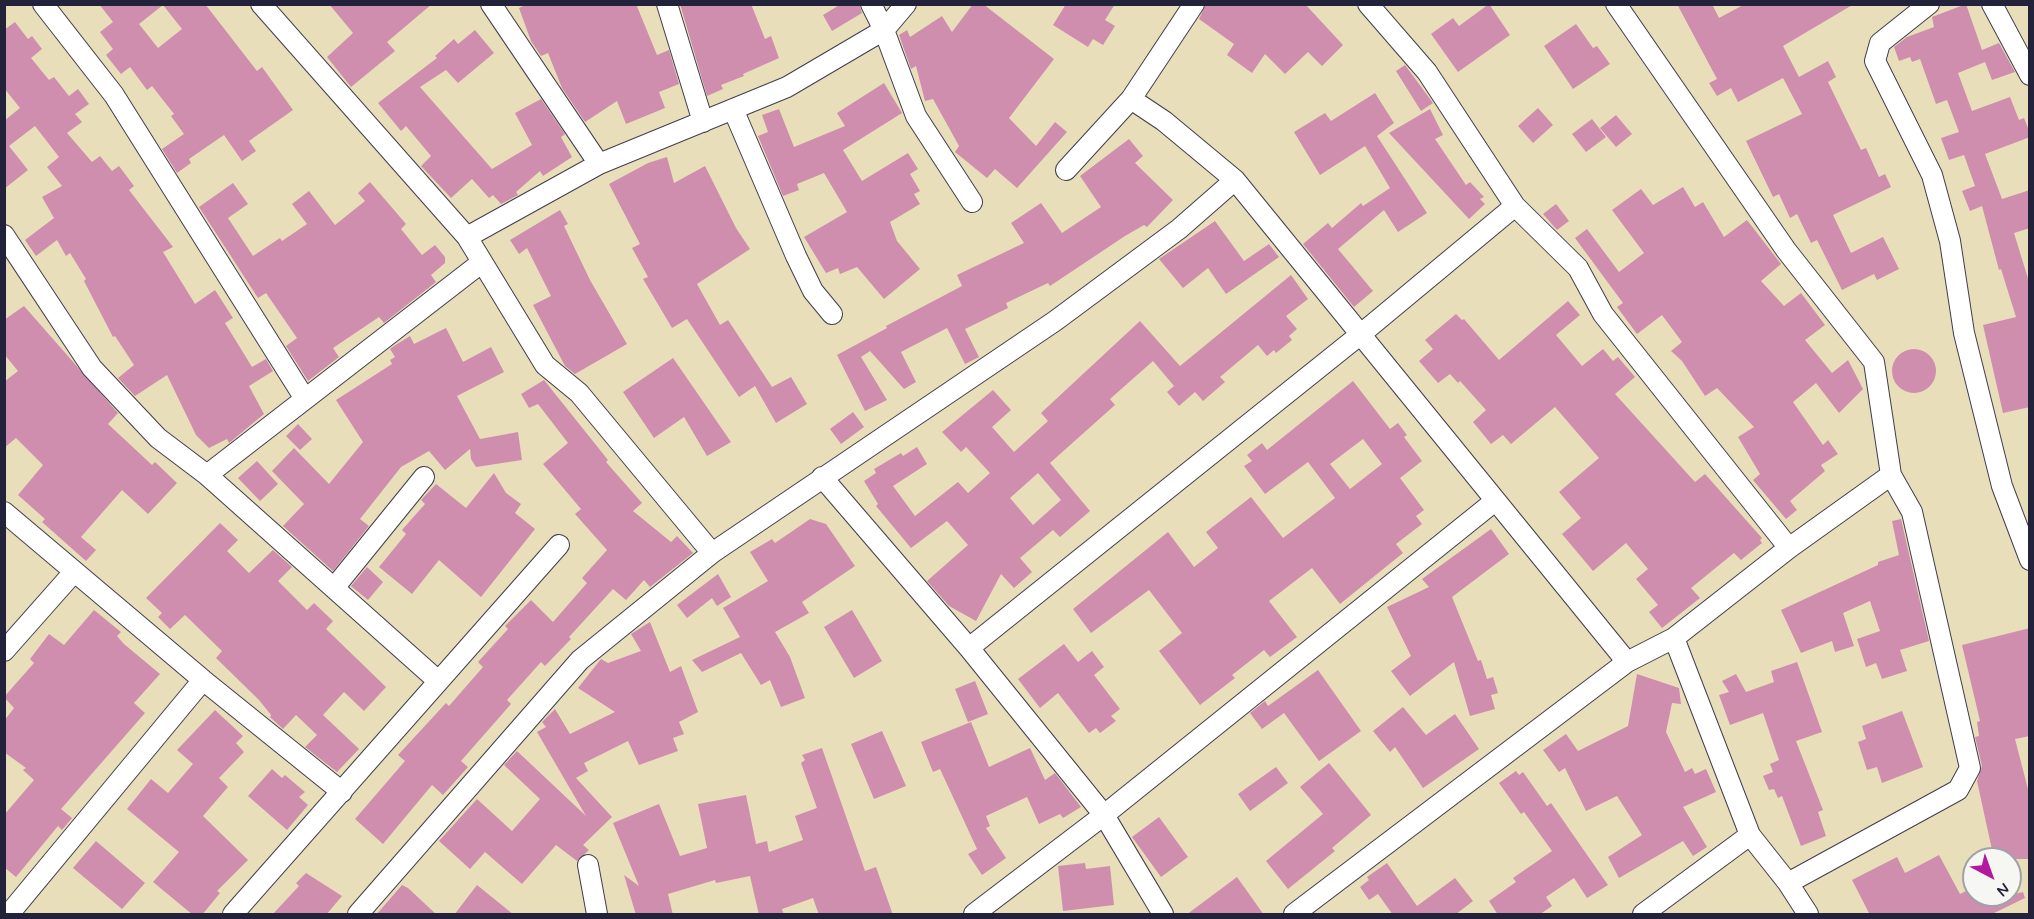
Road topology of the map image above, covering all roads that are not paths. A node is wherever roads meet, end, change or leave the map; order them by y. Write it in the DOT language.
graph roads {
  1 [pos="43,4"];
  2 [pos="261,4"];
  3 [pos="491,4"];
  4 [pos="667,4"];
  5 [pos="871,4"];
  6 [pos="906,4"];
  7 [pos="1194,4"];
  8 [pos="1368,4"];
  9 [pos="1616,4"];
  10 [pos="1929,4"];
  11 [pos="1992,4"];
  12 [pos="884,30"];
  13 [pos="2030,75"];
  14 [pos="1131,99"];
  15 [pos="733,109"];
  16 [pos="703,122"];
  17 [pos="599,164"];
  18 [pos="1066,170"];
  19 [pos="1235,180"];
  20 [pos="972,202"];
  21 [pos="1515,206"];
  22 [pos="4,235"];
  23 [pos="467,237"];
  24 [pos="481,263"];
  25 [pos="832,314"];
  26 [pos="1361,334"];
  27 [pos="305,399"];
  28 [pos="207,475"];
  29 [pos="1891,476"];
  30 [pos="424,477"];
  31 [pos="822,477"];
  32 [pos="1495,501"];
  33 [pos="4,512"];
  34 [pos="559,545"];
  35 [pos="1790,548"];
  36 [pos="712,553"];
  37 [pos="2030,560"];
  38 [pos="74,572"];
  39 [pos="334,588"];
  40 [pos="1674,638"];
  41 [pos="969,648"];
  42 [pos="4,651"];
  43 [pos="1627,662"];
  44 [pos="203,680"];
  45 [pos="437,680"];
  46 [pos="342,792"];
  47 [pos="1104,815"];
  48 [pos="1750,835"];
  49 [pos="588,865"];
  50 [pos="1788,883"];
  51 [pos="9,915"];
  52 [pos="233,915"];
  53 [pos="358,915"];
  54 [pos="597,915"];
  55 [pos="974,915"];
  56 [pos="1163,915"];
  57 [pos="1293,915"];
  58 [pos="1643,915"];
  59 [pos="1808,915"];
  1 -- 27 [label="street"];
  2 -- 23 [label="street"];
  3 -- 17 [label="street"];
  4 -- 16 [label="street"];
  5 -- 12 [label="street"];
  6 -- 12 [label="street"];
  7 -- 14 [label="street"];
  8 -- 21 [label="street"];
  9 -- 29 [label="street"];
  10 -- 37 [label="street"];
  11 -- 13 [label="street"];
  12 -- 15 [label="street"];
  12 -- 20 [label="street"];
  14 -- 18 [label="street"];
  14 -- 19 [label="street"];
  15 -- 16 [label="street"];
  15 -- 25 [label="street"];
  16 -- 17 [label="street"];
  17 -- 23 [label="street"];
  19 -- 26 [label="street"];
  19 -- 31 [label="street"];
  21 -- 26 [label="street"];
  21 -- 35 [label="street"];
  22 -- 28 [label="street"];
  23 -- 24 [label="street"];
  24 -- 27 [label="street"];
  24 -- 36 [label="street"];
  26 -- 32 [label="street"];
  26 -- 41 [label="street"];
  27 -- 28 [label="street"];
  28 -- 39 [label="street"];
  29 -- 35 [label="street"];
  29 -- 50 [label="street"];
  30 -- 39 [label="street"];
  31 -- 36 [label="street"];
  31 -- 41 [label="street"];
  32 -- 43 [label="street"];
  32 -- 47 [label="street"];
  33 -- 38 [label="street"];
  34 -- 45 [label="street"];
  35 -- 40 [label="street"];
  36 -- 53 [label="street"];
  38 -- 42 [label="street"];
  38 -- 44 [label="street"];
  39 -- 45 [label="street"];
  40 -- 43 [label="street"];
  40 -- 48 [label="street"];
  41 -- 47 [label="street"];
  43 -- 57 [label="street"];
  44 -- 46 [label="street"];
  44 -- 51 [label="street"];
  45 -- 46 [label="street"];
  46 -- 52 [label="street"];
  47 -- 55 [label="street"];
  47 -- 56 [label="street"];
  48 -- 50 [label="street"];
  48 -- 58 [label="street"];
  49 -- 54 [label="street"];
  50 -- 59 [label="street"];
}
